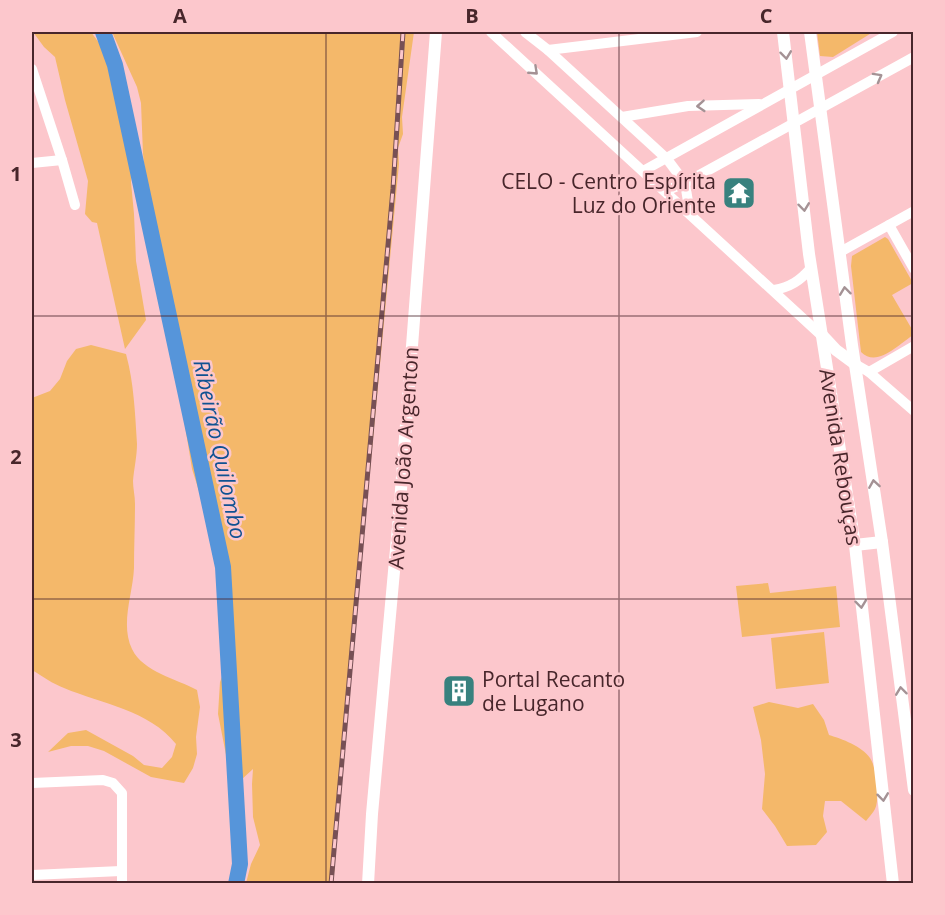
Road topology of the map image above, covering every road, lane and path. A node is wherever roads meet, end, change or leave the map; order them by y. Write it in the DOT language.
graph roads {
  1 [pos="436,32"];
  2 [pos="491,32"];
  3 [pos="525,32"];
  4 [pos="697,32"];
  5 [pos="783,32"];
  6 [pos="810,32"];
  7 [pos="893,32"];
  8 [pos="549,50"];
  9 [pos="912,62"];
  10 [pos="32,69"];
  11 [pos="817,73"];
  12 [pos="790,88"];
  13 [pos="759,104"];
  14 [pos="821,108"];
  15 [pos="622,117"];
  16 [pos="794,123"];
  17 [pos="667,159"];
  18 [pos="62,160"];
  19 [pos="32,163"];
  20 [pos="642,171"];
  21 [pos="686,183"];
  22 [pos="665,191"];
  23 [pos="75,205"];
  24 [pos="914,212"];
  25 [pos="690,214"];
  26 [pos="889,225"];
  27 [pos="840,252"];
  28 [pos="811,268"];
  29 [pos="914,269"];
  30 [pos="774,290"];
  31 [pos="821,334"];
  32 [pos="914,346"];
  33 [pos="855,364"];
  34 [pos="869,372"];
  35 [pos="914,411"];
  36 [pos="882,542"];
  37 [pos="855,546"];
  38 [pos="32,783"];
  39 [pos="914,790"];
  40 [pos="121,871"];
  41 [pos="32,875"];
  42 [pos="122,884"];
  43 [pos="368,884"];
  44 [pos="893,884"];
  1 -- 43 [label="main road, Avenida João Argenton"];
  2 -- 20 [label="street, one-way"];
  3 -- 8 [label="street"];
  4 -- 8 [label="street"];
  5 -- 12 [label="main road, Avenida Rebouças, one-way"];
  6 -- 11 [label="main road, Avenida Rebouças"];
  7 -- 11 [label="street"];
  8 -- 15 [label="street"];
  14 -- 9 [label="street, one-way"];
  10 -- 18 [label="street"];
  11 -- 12 [label="street"];
  11 -- 14 [label="main road, Avenida Rebouças"];
  12 -- 13 [label="street"];
  12 -- 16 [label="main road, Avenida Rebouças"];
  13 -- 15 [label="street, one-way"];
  13 -- 17 [label="street"];
  14 -- 16 [label="street"];
  14 -- 27 [label="main road, Avenida Rebouças"];
  15 -- 17 [label="street"];
  16 -- 21 [label="street"];
  16 -- 28 [label="main road, Avenida Rebouças, one-way"];
  17 -- 20 [label="street"];
  17 -- 21 [label="street"];
  18 -- 19 [label="street"];
  18 -- 23 [label="street"];
  20 -- 22 [label="street"];
  21 -- 22 [label="street"];
  21 -- 25 [label="street"];
  22 -- 25 [label="street"];
  24 -- 26 [label="street"];
  25 -- 30 [label="street"];
  26 -- 27 [label="street"];
  26 -- 29 [label="street"];
  33 -- 27 [label="main road, Avenida Rebouças, one-way"];
  28 -- 30 [label="street"];
  28 -- 31 [label="main road, Avenida Rebouças"];
  30 -- 31 [label="street"];
  31 -- 33 [label="main road"];
  31 -- 37 [label="main road, Avenida Rebouças"];
  32 -- 34 [label="street"];
  33 -- 34 [label="street"];
  36 -- 33 [label="main road, Avenida Rebouças, one-way"];
  34 -- 35 [label="street"];
  36 -- 37 [label="main road"];
  39 -- 36 [label="main road, Avenida Rebouças, one-way"];
  37 -- 44 [label="main road, Avenida Rebouças, one-way"];
  38 -- 40 [label="street"];
  40 -- 41 [label="street"];
  40 -- 42 [label="street"];
}
